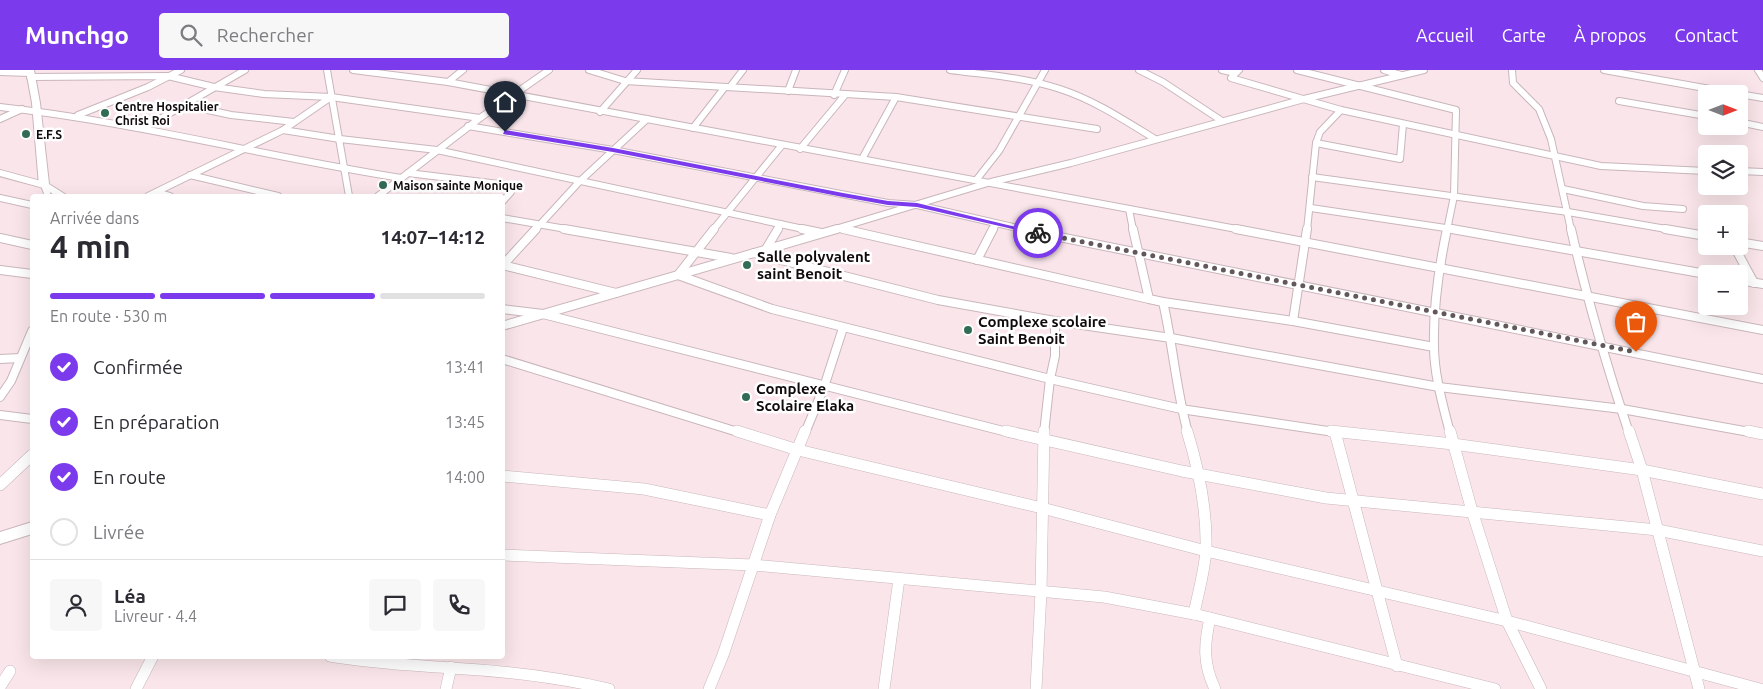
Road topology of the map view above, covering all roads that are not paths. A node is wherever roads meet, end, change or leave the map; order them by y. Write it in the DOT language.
graph roads {
  1 [pos="62,70"];
  2 [pos="181,70"];
  3 [pos="245,70"];
  4 [pos="327,70"];
  5 [pos="353,70"];
  6 [pos="463,70"];
  7 [pos="549,70"];
  8 [pos="589,70"];
  9 [pos="637,70"];
  10 [pos="743,70"];
  11 [pos="796,70"];
  12 [pos="845,70"];
  13 [pos="950,70"];
  14 [pos="1045,70"];
  15 [pos="1139,70"];
  16 [pos="1222,70"];
  17 [pos="1297,70"];
  18 [pos="1384,70"];
  19 [pos="1424,70"];
  20 [pos="1512,70"];
  21 [pos="1604,70"];
  22 [pos="1758,70"];
  23 [pos="0,72"];
  24 [pos="391,72"];
  25 [pos="1237,72"];
  26 [pos="30,73"];
  27 [pos="1402,75"];
  28 [pos="53,76"];
  29 [pos="168,76"];
  30 [pos="1763,78"];
  31 [pos="625,81"];
  32 [pos="448,82"];
  33 [pos="1036,83"];
  34 [pos="1355,86"];
  35 [pos="214,87"];
  36 [pos="727,87"];
  37 [pos="1698,87"];
  38 [pos="788,91"];
  39 [pos="513,94"];
  40 [pos="834,95"];
  41 [pos="845,95"];
  42 [pos="1748,96"];
  43 [pos="331,97"];
  44 [pos="896,98"];
  45 [pos="1763,98"];
  46 [pos="1304,99"];
  47 [pos="1619,101"];
  48 [pos="185,105"];
  49 [pos="36,106"];
  50 [pos="0,107"];
  51 [pos="23,109"];
  52 [pos="1342,110"];
  53 [pos="600,112"];
  54 [pos="78,115"];
  55 [pos="1698,115"];
  56 [pos="1017,117"];
  57 [pos="480,118"];
  58 [pos="0,119"];
  59 [pos="647,119"];
  60 [pos="1222,121"];
  61 [pos="294,122"];
  62 [pos="1403,124"];
  63 [pos="1748,124"];
  64 [pos="468,126"];
  65 [pos="146,127"];
  66 [pos="1763,127"];
  67 [pos="693,128"];
  68 [pos="1098,129"];
  69 [pos="283,130"];
  70 [pos="1455,136"];
  71 [pos="340,139"];
  72 [pos="1155,139"];
  73 [pos="1316,143"];
  74 [pos="782,145"];
  75 [pos="800,148"];
  76 [pos="246,149"];
  77 [pos="437,150"];
  78 [pos="613,150"];
  79 [pos="1556,156"];
  80 [pos="862,159"];
  81 [pos="345,171"];
  82 [pos="1698,171"];
  83 [pos="1748,171"];
  84 [pos="1763,172"];
  85 [pos="0,173"];
  86 [pos="408,173"];
  87 [pos="190,175"];
  88 [pos="1312,177"];
  89 [pos="401,178"];
  90 [pos="754,178"];
  91 [pos="977,179"];
  92 [pos="579,182"];
  93 [pos="991,182"];
  94 [pos="44,185"];
  95 [pos="1563,189"];
  96 [pos="157,192"];
  97 [pos="47,194"];
  98 [pos="60,194"];
  99 [pos="152,194"];
  100 [pos="164,194"];
  101 [pos="270,194"];
  102 [pos="348,194"];
  103 [pos="381,194"];
  104 [pos="1454,196"];
  105 [pos="0,198"];
  106 [pos="505,199"];
  107 [pos="30,205"];
  108 [pos="917,205"];
  109 [pos="1310,208"];
  110 [pos="1128,209"];
  111 [pos="1683,209"];
  112 [pos="1568,212"];
  113 [pos="726,213"];
  114 [pos="505,218"];
  115 [pos="541,224"];
  116 [pos="781,224"];
  117 [pos="996,224"];
  118 [pos="839,228"];
  119 [pos="1447,228"];
  120 [pos="823,233"];
  121 [pos="1698,235"];
  122 [pos="0,238"];
  123 [pos="1305,242"];
  124 [pos="1748,244"];
  125 [pos="30,245"];
  126 [pos="1763,246"];
  127 [pos="766,249"];
  128 [pos="1576,251"];
  129 [pos="698,252"];
  130 [pos="754,253"];
  131 [pos="1137,253"];
  132 [pos="1739,255"];
  133 [pos="733,258"];
  134 [pos="977,260"];
  135 [pos="505,263"];
  136 [pos="505,266"];
  137 [pos="1439,268"];
  138 [pos="0,270"];
  139 [pos="1698,273"];
  140 [pos="30,274"];
  141 [pos="678,275"];
  142 [pos="1748,282"];
  143 [pos="1754,283"];
  144 [pos="1763,284"];
  145 [pos="1297,285"];
  146 [pos="616,294"];
  147 [pos="1586,295"];
  148 [pos="1149,299"];
  149 [pos="1163,302"];
  150 [pos="505,309"];
  151 [pos="1437,312"];
  152 [pos="543,314"];
  153 [pos="1055,321"];
  154 [pos="1293,322"];
  155 [pos="505,325"];
  156 [pos="843,328"];
  157 [pos="1763,330"];
  158 [pos="30,336"];
  159 [pos="1171,338"];
  160 [pos="1600,345"];
  161 [pos="1434,347"];
  162 [pos="20,358"];
  163 [pos="0,359"];
  164 [pos="505,360"];
  165 [pos="1050,379"];
  166 [pos="1763,379"];
  167 [pos="824,387"];
  168 [pos="1439,387"];
  169 [pos="0,397"];
  170 [pos="1181,409"];
  171 [pos="1622,409"];
  172 [pos="0,415"];
  173 [pos="30,419"];
  174 [pos="1335,432"];
  175 [pos="1763,434"];
  176 [pos="1043,441"];
  177 [pos="1453,444"];
  178 [pos="798,450"];
  179 [pos="30,457"];
  180 [pos="1642,470"];
  181 [pos="1200,475"];
  182 [pos="505,476"];
  183 [pos="0,485"];
  184 [pos="1763,494"];
  185 [pos="1356,502"];
  186 [pos="1042,508"];
  187 [pos="1472,512"];
  188 [pos="770,515"];
  189 [pos="30,529"];
  190 [pos="1658,530"];
  191 [pos="0,538"];
  192 [pos="1206,551"];
  193 [pos="1763,551"];
  194 [pos="505,555"];
  195 [pos="753,565"];
  196 [pos="899,578"];
  197 [pos="1376,590"];
  198 [pos="1041,592"];
  199 [pos="1194,614"];
  200 [pos="1210,618"];
  201 [pos="1508,621"];
  202 [pos="151,659"];
  203 [pos="351,659"];
  204 [pos="418,661"];
  205 [pos="1397,666"];
  206 [pos="451,667"];
  207 [pos="10,671"];
  208 [pos="1694,671"];
  209 [pos="0,687"];
  210 [pos="136,689"];
  211 [pos="446,689"];
  212 [pos="609,689"];
  213 [pos="710,689"];
  214 [pos="884,689"];
  215 [pos="1036,689"];
  216 [pos="1215,689"];
  217 [pos="1495,689"];
  218 [pos="1541,689"];
  219 [pos="1699,689"];
  220 [pos="1760,689"];
  1 -- 28 [label="street"];
  2 -- 29 [label="street"];
  3 -- 35 [label="street"];
  4 -- 43 [label="street"];
  5 -- 24 [label="street"];
  6 -- 32 [label="street"];
  7 -- 39 [label="street"];
  8 -- 31 [label="street"];
  9 -- 31 [label="street"];
  10 -- 36 [label="street"];
  11 -- 38 [label="street"];
  12 -- 40 [label="street"];
  13 -- 33 [label="street"];
  14 -- 33 [label="street"];
  15 -- 60 [label="street"];
  16 -- 25 [label="street"];
  17 -- 34 [label="street"];
  18 -- 27 [label="street"];
  19 -- 27 [label="street"];
  20 -- 79 [label="street"];
  21 -- 37 [label="street"];
  22 -- 30 [label="street"];
  23 -- 26 [label="street"];
  24 -- 32 [label="street"];
  25 -- 46 [label="street"];
  26 -- 28 [label="street"];
  26 -- 49 [label="main road"];
  27 -- 34 [label="street"];
  28 -- 29 [label="street"];
  29 -- 35 [label="street"];
  29 -- 54 [label="street"];
  31 -- 36 [label="street"];
  31 -- 53 [label="street"];
  32 -- 39 [label="street"];
  33 -- 56 [label="street"];
  33 -- 72 [label="street"];
  34 -- 46 [label="street"];
  34 -- 70 [label="street"];
  35 -- 43 [label="street"];
  35 -- 48 [label="street"];
  36 -- 38 [label="street"];
  36 -- 67 [label="street"];
  38 -- 40 [label="street"];
  39 -- 53 [label="street"];
  39 -- 57 [label="street"];
  40 -- 41 [label="street"];
  41 -- 44 [label="street"];
  41 -- 75 [label="street"];
  42 -- 45 [label="street"];
  43 -- 57 [label="street"];
  43 -- 61 [label="street"];
  43 -- 71 [label="street"];
  44 -- 56 [label="street"];
  44 -- 80 [label="street"];
  46 -- 52 [label="street"];
  46 -- 60 [label="street"];
  47 -- 55 [label="street"];
  48 -- 61 [label="street"];
  48 -- 65 [label="street"];
  49 -- 51 [label="street"];
  49 -- 54 [label="street"];
  49 -- 94 [label="main road"];
  50 -- 51 [label="street"];
  51 -- 58 [label="street"];
  52 -- 62 [label="street"];
  52 -- 73 [label="street"];
  53 -- 59 [label="street"];
  54 -- 65 [label="street"];
  56 -- 68 [label="street"];
  56 -- 91 [label="street"];
  57 -- 64 [label="street"];
  59 -- 67 [label="street"];
  59 -- 78 [label="street"];
  60 -- 72 [label="street"];
  61 -- 69 [label="street"];
  62 -- 70 [label="street"];
  62 -- 73 [label="street"];
  63 -- 66 [label="street"];
  64 -- 77 [label="street"];
  64 -- 78 [label="street"];
  65 -- 76 [label="street"];
  67 -- 74 [label="street"];
  69 -- 71 [label="street"];
  69 -- 76 [label="street"];
  70 -- 79 [label="street"];
  70 -- 104 [label="street"];
  71 -- 77 [label="street"];
  71 -- 81 [label="street"];
  72 -- 93 [label="street"];
  73 -- 88 [label="street"];
  74 -- 75 [label="street"];
  74 -- 90 [label="street"];
  75 -- 80 [label="street"];
  76 -- 81 [label="street"];
  76 -- 87 [label="street"];
  77 -- 86 [label="street"];
  77 -- 92 [label="street"];
  78 -- 90 [label="street"];
  78 -- 92 [label="street"];
  79 -- 82 [label="street"];
  79 -- 95 [label="street"];
  80 -- 91 [label="street"];
  81 -- 89 [label="street"];
  81 -- 102 [label="street"];
  83 -- 84 [label="street"];
  85 -- 94 [label="street"];
  86 -- 89 [label="street"];
  86 -- 106 [label="street"];
  87 -- 96 [label="street"];
  87 -- 101 [label="street"];
  88 -- 104 [label="street"];
  88 -- 109 [label="street"];
  89 -- 103 [label="street"];
  90 -- 108 [label="street"];
  90 -- 113 [label="street"];
  91 -- 93 [label="street"];
  92 -- 113 [label="street"];
  92 -- 115 [label="street"];
  93 -- 108 [label="street"];
  93 -- 110 [label="street"];
  94 -- 97 [label="street"];
  94 -- 98 [label="main road"];
  95 -- 111 [label="street"];
  95 -- 112 [label="street"];
  96 -- 99 [label="street"];
  96 -- 100 [label="street"];
  104 -- 112 [label="street"];
  104 -- 119 [label="street"];
  105 -- 107 [label="street"];
  108 -- 117 [label="street"];
  108 -- 118 [label="street"];
  109 -- 119 [label="street"];
  109 -- 123 [label="street"];
  110 -- 123 [label="street"];
  110 -- 131 [label="street"];
  112 -- 121 [label="street"];
  112 -- 128 [label="street"];
  113 -- 116 [label="street"];
  113 -- 129 [label="street"];
  114 -- 115 [label="street"];
  115 -- 129 [label="street"];
  115 -- 135 [label="street"];
  116 -- 120 [label="street"];
  116 -- 127 [label="street"];
  117 -- 131 [label="street"];
  117 -- 134 [label="street"];
  118 -- 120 [label="street"];
  118 -- 134 [label="street"];
  119 -- 128 [label="street"];
  119 -- 137 [label="street"];
  120 -- 127 [label="street"];
  122 -- 125 [label="street"];
  123 -- 137 [label="street"];
  123 -- 145 [label="street"];
  124 -- 126 [label="street"];
  127 -- 130 [label="street"];
  128 -- 139 [label="street"];
  128 -- 147 [label="street"];
  129 -- 133 [label="street"];
  129 -- 141 [label="street"];
  130 -- 133 [label="street"];
  130 -- 153 [label="street"];
  131 -- 145 [label="street"];
  131 -- 148 [label="street"];
  132 -- 143 [label="street"];
  133 -- 141 [label="street"];
  134 -- 148 [label="street"];
  136 -- 146 [label="street"];
  137 -- 147 [label="street"];
  137 -- 151 [label="street"];
  138 -- 140 [label="street"];
  141 -- 146 [label="street"];
  141 -- 156 [label="street"];
  142 -- 143 [label="street"];
  143 -- 144 [label="street"];
  145 -- 151 [label="street"];
  145 -- 154 [label="street"];
  146 -- 152 [label="street"];
  147 -- 157 [label="street"];
  147 -- 160 [label="street"];
  148 -- 149 [label="street"];
  149 -- 154 [label="street"];
  149 -- 159 [label="street"];
  150 -- 152 [label="street"];
  151 -- 160 [label="street"];
  151 -- 161 [label="street"];
  152 -- 155 [label="street"];
  152 -- 167 [label="street"];
  153 -- 159 [label="street"];
  153 -- 165 [label="street"];
  154 -- 161 [label="street"];
  156 -- 165 [label="street"];
  156 -- 167 [label="street"];
  158 -- 162 [label="street"];
  159 -- 168 [label="street"];
  159 -- 170 [label="street"];
  160 -- 166 [label="street"];
  160 -- 171 [label="street"];
  161 -- 168 [label="street"];
  162 -- 163 [label="street"];
  162 -- 169 [label="street"];
  164 -- 178 [label="street"];
  165 -- 170 [label="street"];
  165 -- 176 [label="street"];
  167 -- 176 [label="street"];
  167 -- 178 [label="street"];
  168 -- 171 [label="street"];
  168 -- 177 [label="street"];
  170 -- 174 [label="street"];
  170 -- 181 [label="street"];
  171 -- 175 [label="street"];
  171 -- 180 [label="street"];
  172 -- 173 [label="street"];
  174 -- 177 [label="street"];
  174 -- 185 [label="street"];
  176 -- 181 [label="street"];
  176 -- 186 [label="street"];
  177 -- 180 [label="street"];
  177 -- 187 [label="street"];
  178 -- 186 [label="street"];
  178 -- 188 [label="street"];
  179 -- 183 [label="street"];
  180 -- 184 [label="street"];
  180 -- 190 [label="street"];
  181 -- 185 [label="street"];
  181 -- 192 [label="street"];
  182 -- 188 [label="street"];
  185 -- 187 [label="street"];
  185 -- 197 [label="street"];
  186 -- 192 [label="street"];
  186 -- 198 [label="street"];
  187 -- 190 [label="street"];
  187 -- 201 [label="street"];
  188 -- 195 [label="street"];
  189 -- 191 [label="main road"];
  190 -- 193 [label="street"];
  190 -- 208 [label="street"];
  192 -- 197 [label="street"];
  192 -- 199 [label="street"];
  194 -- 195 [label="street"];
  195 -- 196 [label="street"];
  195 -- 213 [label="street"];
  196 -- 198 [label="street"];
  196 -- 214 [label="street"];
  197 -- 201 [label="street"];
  197 -- 205 [label="street"];
  198 -- 199 [label="street"];
  198 -- 215 [label="street"];
  199 -- 200 [label="street"];
  200 -- 205 [label="street"];
  200 -- 216 [label="street"];
  201 -- 208 [label="street"];
  201 -- 218 [label="street"];
  202 -- 210 [label="street"];
  203 -- 204 [label="street"];
  204 -- 206 [label="street"];
  205 -- 217 [label="street"];
  206 -- 211 [label="street"];
  206 -- 212 [label="street"];
  207 -- 209 [label="street"];
  208 -- 219 [label="street"];
  208 -- 220 [label="street"];
}
